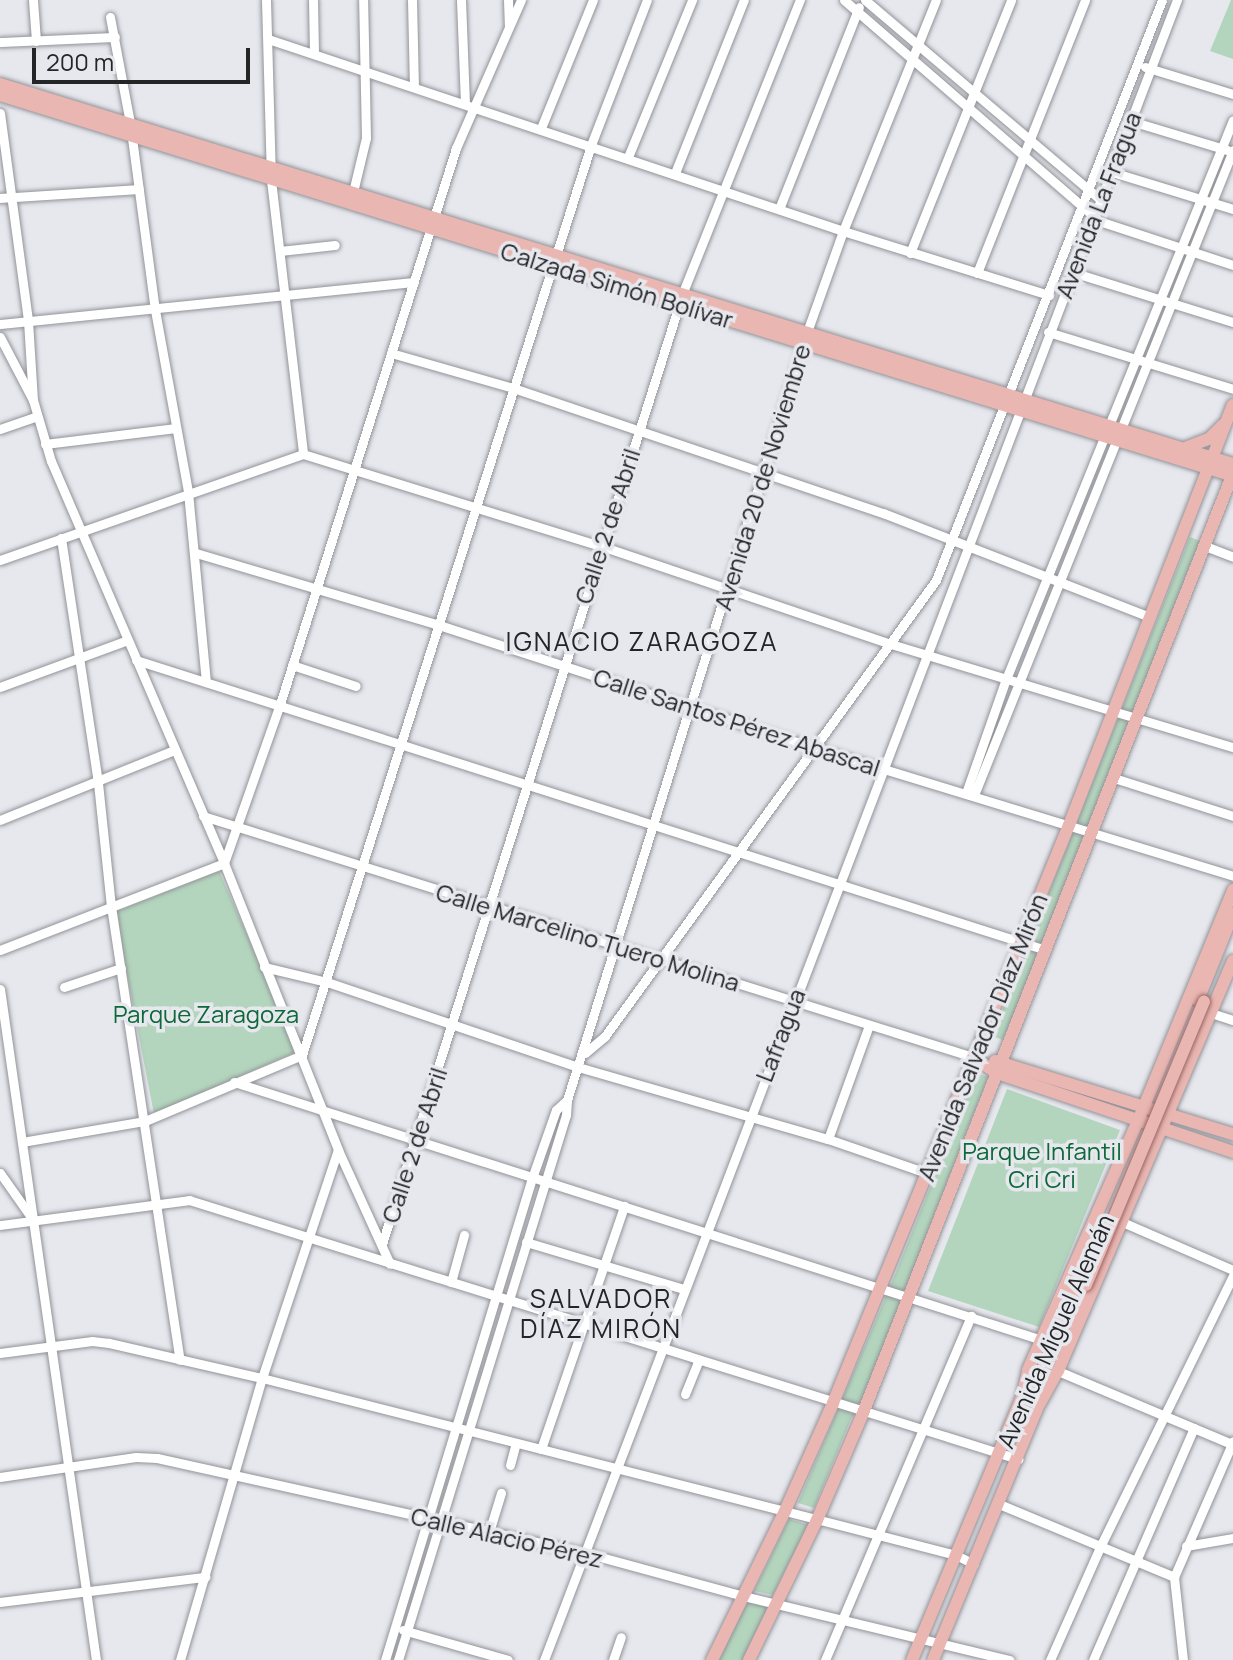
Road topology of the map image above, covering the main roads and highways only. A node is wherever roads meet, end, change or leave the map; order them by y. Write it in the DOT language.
graph roads {
  1 [pos="0,84"];
  2 [pos="0,95"];
  3 [pos="131,129"];
  4 [pos="270,174"];
  5 [pos="433,222"];
  6 [pos="1233,405"];
  7 [pos="1225,423"];
  8 [pos="1183,454"];
  9 [pos="1211,462"];
  10 [pos="1233,464"];
  11 [pos="1233,475"];
  12 [pos="1198,494"];
  13 [pos="1233,495"];
  14 [pos="1221,504"];
  15 [pos="1052,865"];
  16 [pos="1076,875"];
  17 [pos="1233,890"];
  18 [pos="1233,914"];
  19 [pos="1233,935"];
  20 [pos="1233,961"];
  21 [pos="1204,1005"];
  22 [pos="973,1057"];
  23 [pos="999,1068"];
  24 [pos="1160,1068"];
  25 [pos="1184,1076"];
  26 [pos="1144,1107"];
  27 [pos="1168,1112"];
  28 [pos="1138,1121"];
  29 [pos="1161,1128"];
  30 [pos="1233,1134"];
  31 [pos="1233,1152"];
  32 [pos="1123,1156"];
  33 [pos="1146,1164"];
  34 [pos="1083,1283"];
  35 [pos="1022,1397"];
  36 [pos="1040,1403"];
  37 [pos="712,1660"];
  38 [pos="749,1660"];
  39 [pos="912,1660"];
  40 [pos="933,1660"];
  1 -- 3 [label="main road, Calzada Simón Bolívar"];
  2 -- 3 [label="main road, Calzada Simón Bolívar"];
  3 -- 4 [label="main road, Calzada Simón Bolívar"];
  4 -- 5 [label="main road, Calzada Simón Bolívar"];
  4 -- 5 [label="main road, Calzada Simón Bolívar"];
  5 -- 8 [label="main road, Calzada Simón Bolívar"];
  6 -- 7 [label="main road, Avenida Salvador Díaz Mirón"];
  7 -- 8 [label="main road"];
  7 -- 9 [label="main road, Avenida Salvador Díaz Mirón"];
  8 -- 9 [label="main road, Calzada Simón Bolívar"];
  8 -- 12 [label="main road"];
  9 -- 10 [label="main road, Calzada Simón Bolívar"];
  9 -- 11 [label="main road, Calzada Simón Bolívar"];
  9 -- 12 [label="main road, Avenida Salvador Díaz Mirón"];
  11 -- 14 [label="main road, Avenida Salvador Díaz Mirón"];
  12 -- 15 [label="main road, Avenida Salvador Díaz Mirón"];
  13 -- 14 [label="main road"];
  14 -- 16 [label="main road, Avenida Salvador Díaz Mirón"];
  15 -- 16 [label="main road"];
  15 -- 22 [label="main road, Avenida Salvador Díaz Mirón"];
  16 -- 23 [label="main road, Avenida Salvador Díaz Mirón"];
  17 -- 24 [label="main road"];
  18 -- 21 [label="main road, Avenida Miguel Alemán"];
  19 -- 21 [label="main road, Avenida Miguel Alemán"];
  20 -- 21 [label="main road"];
  21 -- 25 [label="main road"];
  21 -- 34 [label="main road, Avenida Miguel Alemán"];
  22 -- 23 [label="main road, Calle Marcelino Tuero Molina"];
  22 -- 37 [label="main road, Avenida Salvador Díaz Mirón"];
  23 -- 26 [label="main road, Calle Marcelino Tuero Molina"];
  23 -- 28 [label="main road, Calle Marcelino Tuero Molina"];
  23 -- 38 [label="main road, Avenida Salvador Díaz Mirón"];
  24 -- 25 [label="main road"];
  24 -- 26 [label="main road"];
  25 -- 27 [label="main road"];
  26 -- 27 [label="main road, Calle Marcelino Tuero Molina"];
  26 -- 28 [label="main road"];
  27 -- 29 [label="main road"];
  27 -- 30 [label="main road, Calle Marcelino Tuero Molina"];
  28 -- 29 [label="main road, Calle Marcelino Tuero Molina"];
  28 -- 32 [label="main road"];
  29 -- 31 [label="main road, Calle Marcelino Tuero Molina"];
  29 -- 33 [label="main road"];
  32 -- 33 [label="main road"];
  32 -- 35 [label="main road"];
  33 -- 36 [label="main road"];
  34 -- 35 [label="main road, Avenida Miguel Alemán"];
  34 -- 36 [label="main road, Avenida Miguel Alemán"];
  35 -- 39 [label="main road, Avenida Miguel Alemán"];
  36 -- 40 [label="main road, Avenida Miguel Alemán"];
}
